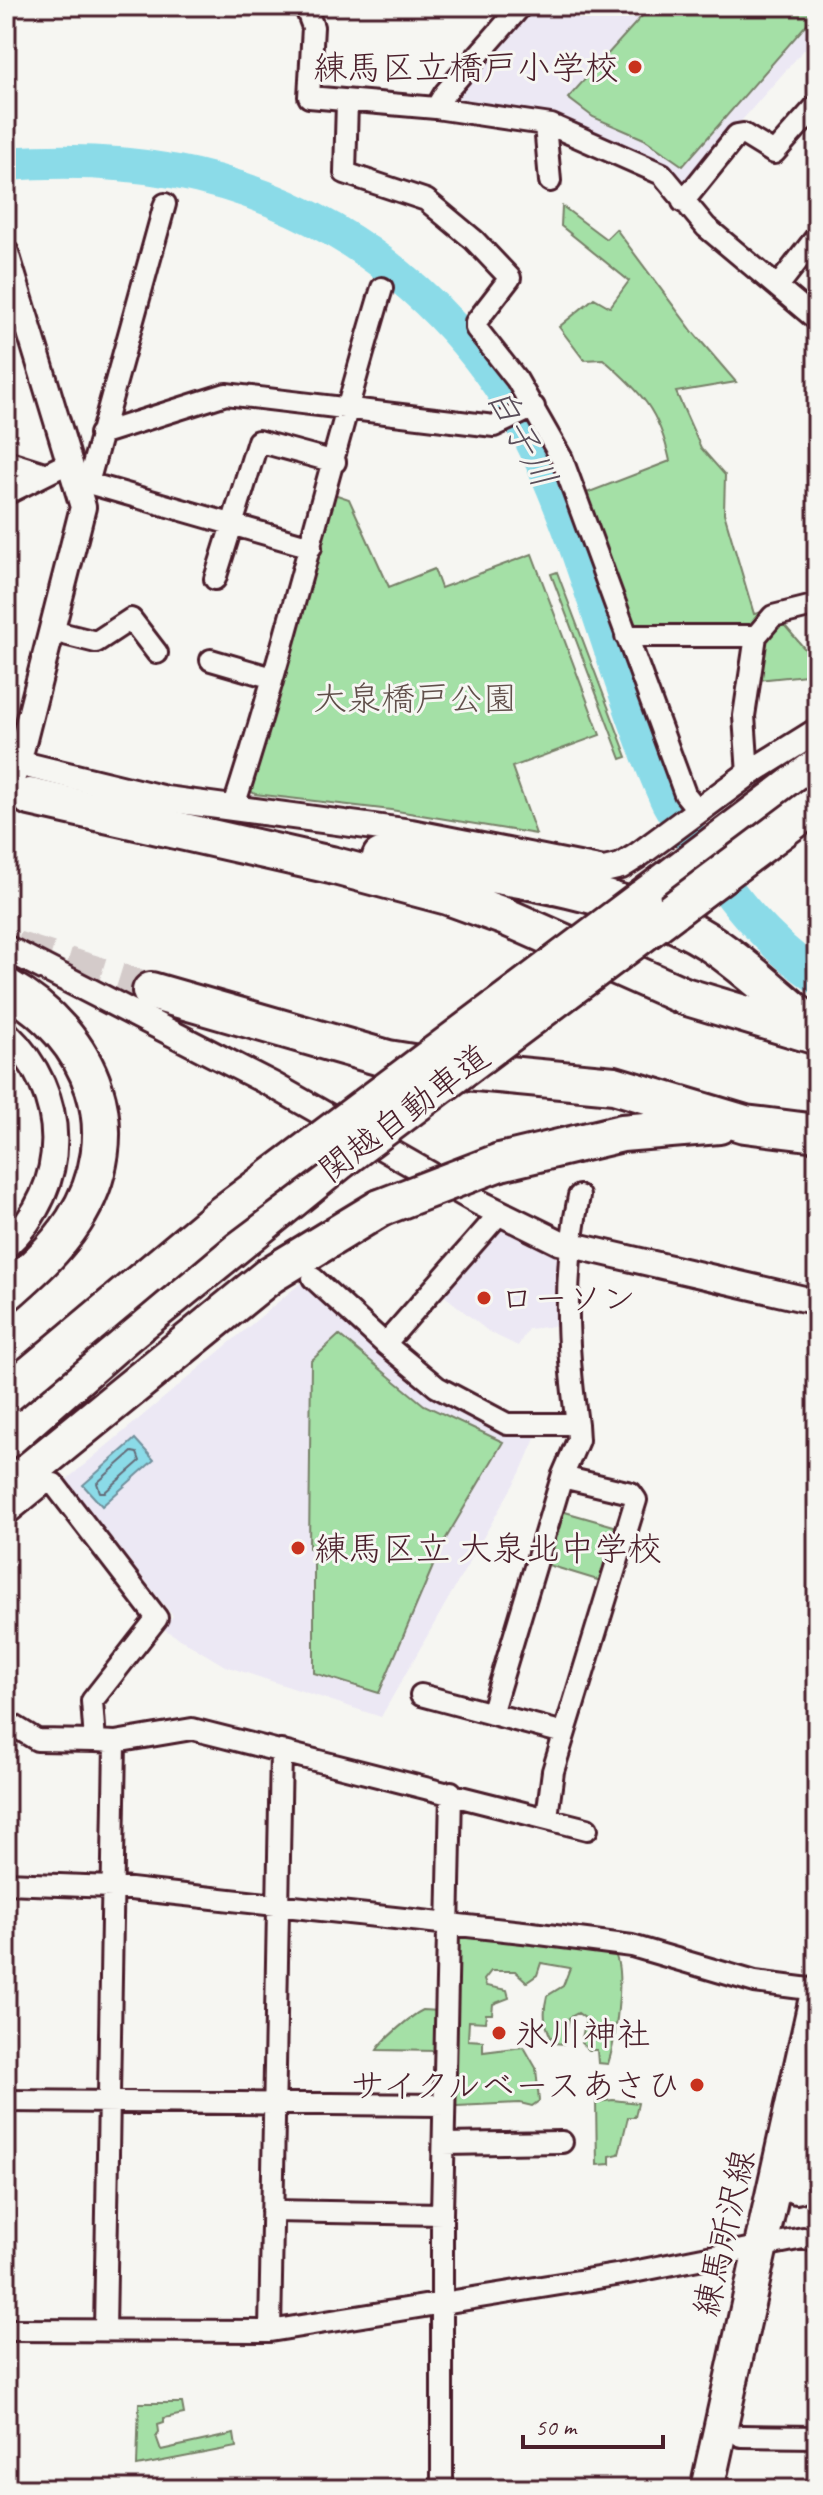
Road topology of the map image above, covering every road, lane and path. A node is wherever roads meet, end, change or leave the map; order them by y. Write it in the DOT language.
graph roads {
  1 [pos="305,6"];
  2 [pos="521,6"];
  3 [pos="347,102"];
  4 [pos="817,105"];
  5 [pos="436,108"];
  6 [pos="545,125"];
  7 [pos="550,181"];
  8 [pos="683,202"];
  9 [pos="165,204"];
  10 [pos="817,236"];
  11 [pos="6,253"];
  12 [pos="778,286"];
  13 [pos="382,288"];
  14 [pos="817,320"];
  15 [pos="531,408"];
  16 [pos="349,410"];
  17 [pos="100,434"];
  18 [pos="6,461"];
  19 [pos="70,462"];
  20 [pos="335,462"];
  21 [pos="44,473"];
  22 [pos="82,485"];
  23 [pos="6,494"];
  24 [pos="231,525"];
  25 [pos="311,547"];
  26 [pos="215,579"];
  27 [pos="817,605"];
  28 [pos="52,631"];
  29 [pos="626,636"];
  30 [pos="756,636"];
  31 [pos="157,653"];
  32 [pos="211,660"];
  33 [pos="273,678"];
  34 [pos="817,731"];
  35 [pos="12,760"];
  36 [pos="817,767"];
  37 [pos="748,774"];
  38 [pos="18,796"];
  39 [pos="817,803"];
  40 [pos="233,809"];
  41 [pos="688,818"];
  42 [pos="817,836"];
  43 [pos="208,839"];
  44 [pos="6,948"];
  45 [pos="6,987"];
  46 [pos="151,991"];
  47 [pos="6,1033"];
  48 [pos="817,1033"];
  49 [pos="745,1124"];
  50 [pos="817,1133"];
  51 [pos="341,1160"];
  52 [pos="579,1196"];
  53 [pos="500,1213"];
  54 [pos="6,1246"];
  55 [pos="569,1246"];
  56 [pos="313,1278"];
  57 [pos="6,1293"];
  58 [pos="817,1302"];
  59 [pos="385,1344"];
  60 [pos="6,1395"];
  61 [pos="577,1424"];
  62 [pos="6,1440"];
  63 [pos="562,1477"];
  64 [pos="6,1490"];
  65 [pos="6,1515"];
  66 [pos="421,1695"];
  67 [pos="491,1714"];
  68 [pos="6,1721"];
  69 [pos="564,1733"];
  70 [pos="105,1741"];
  71 [pos="281,1751"];
  72 [pos="451,1792"];
  73 [pos="547,1817"];
  74 [pos="587,1829"];
  75 [pos="6,1883"];
  76 [pos="112,1887"];
  77 [pos="279,1904"];
  78 [pos="446,1925"];
  79 [pos="817,1991"];
  80 [pos="6,2101"];
  81 [pos="107,2102"];
  82 [pos="275,2103"];
  83 [pos="444,2105"];
  84 [pos="816,2108"];
  85 [pos="562,2142"];
  86 [pos="444,2144"];
  87 [pos="272,2211"];
  88 [pos="442,2214"];
  89 [pos="817,2241"];
  90 [pos="772,2244"];
  91 [pos="441,2303"];
  92 [pos="6,2330"];
  93 [pos="105,2330"];
  94 [pos="270,2331"];
  95 [pos="741,2436"];
  96 [pos="817,2437"];
  97 [pos="442,2489"];
  98 [pos="707,2489"];
  99 [pos="729,2489"];
  1 -- 3 [label="street"];
  2 -- 5 [label="street"];
  3 -- 5 [label="street"];
  3 -- 15 [label="street"];
  4 -- 8 [label="street"];
  5 -- 6 [label="street"];
  6 -- 7 [label="street"];
  6 -- 8 [label="street"];
  8 -- 12 [label="street"];
  9 -- 17 [label="street"];
  10 -- 12 [label="street"];
  11 -- 19 [label="street"];
  12 -- 14 [label="street"];
  13 -- 16 [label="street"];
  15 -- 16 [label="street"];
  15 -- 29 [label="street"];
  16 -- 17 [label="street"];
  16 -- 20 [label="street"];
  17 -- 22 [label="street"];
  18 -- 21 [label="street"];
  19 -- 21 [label="street"];
  19 -- 22 [label="street"];
  20 -- 24 [label="street"];
  20 -- 25 [label="street"];
  21 -- 23 [label="street"];
  22 -- 24 [label="street"];
  22 -- 28 [label="street"];
  24 -- 25 [label="street"];
  24 -- 26 [label="street"];
  25 -- 33 [label="street"];
  27 -- 30 [label="street"];
  28 -- 31 [label="street"];
  28 -- 35 [label="street"];
  29 -- 30 [label="street"];
  29 -- 41 [label="street"];
  30 -- 37 [label="street"];
  32 -- 33 [label="street"];
  33 -- 40 [label="street"];
  34 -- 37 [label="street"];
  35 -- 38 [label="street"];
  35 -- 40 [label="street"];
  36 -- 60 [label="highway, 関越自動車道, bridge"];
  37 -- 41 [label="street"];
  38 -- 43 [label="highway"];
  39 -- 51 [label="highway, 関越自動車道, bridge"];
  40 -- 41 [label="street"];
  42 -- 51 [label="highway, bridge"];
  43 -- 48 [label="highway"];
  43 -- 48 [label="highway"];
  44 -- 53 [label="street"];
  45 -- 57 [label="highway"];
  46 -- 49 [label="highway"];
  47 -- 54 [label="street"];
  49 -- 50 [label="highway"];
  49 -- 64 [label="highway, bridge"];
  51 -- 62 [label="highway, 関越自動車道"];
  52 -- 55 [label="street"];
  53 -- 55 [label="street"];
  53 -- 59 [label="street"];
  55 -- 58 [label="street"];
  55 -- 61 [label="street"];
  56 -- 59 [label="street"];
  59 -- 61 [label="street"];
  61 -- 63 [label="street"];
  63 -- 67 [label="street"];
  63 -- 69 [label="street"];
  65 -- 70 [label="street"];
  66 -- 67 [label="street"];
  67 -- 69 [label="street"];
  68 -- 70 [label="street"];
  69 -- 73 [label="street"];
  70 -- 71 [label="street"];
  70 -- 76 [label="street"];
  71 -- 72 [label="street"];
  71 -- 77 [label="street"];
  72 -- 73 [label="street"];
  72 -- 78 [label="street"];
  73 -- 74 [label="street"];
  75 -- 76 [label="street"];
  76 -- 77 [label="street"];
  76 -- 81 [label="street"];
  77 -- 78 [label="street"];
  77 -- 82 [label="street"];
  78 -- 79 [label="street"];
  78 -- 83 [label="street"];
  79 -- 90 [label="main road, 練馬所沢線"];
  80 -- 81 [label="street"];
  81 -- 82 [label="street"];
  81 -- 93 [label="street"];
  82 -- 83 [label="street"];
  82 -- 87 [label="street"];
  83 -- 86 [label="street"];
  84 -- 90 [label="main road, 練馬所沢線"];
  85 -- 86 [label="street"];
  86 -- 88 [label="street"];
  87 -- 88 [label="street"];
  87 -- 94 [label="street"];
  88 -- 91 [label="street"];
  89 -- 90 [label="street"];
  90 -- 91 [label="street"];
  90 -- 95 [label="main road, 練馬所沢線"];
  90 -- 98 [label="main road, 練馬所沢線"];
  91 -- 94 [label="street"];
  91 -- 97 [label="street"];
  92 -- 93 [label="street"];
  93 -- 94 [label="street"];
  95 -- 96 [label="street"];
  95 -- 99 [label="main road, 練馬所沢線"];
}
